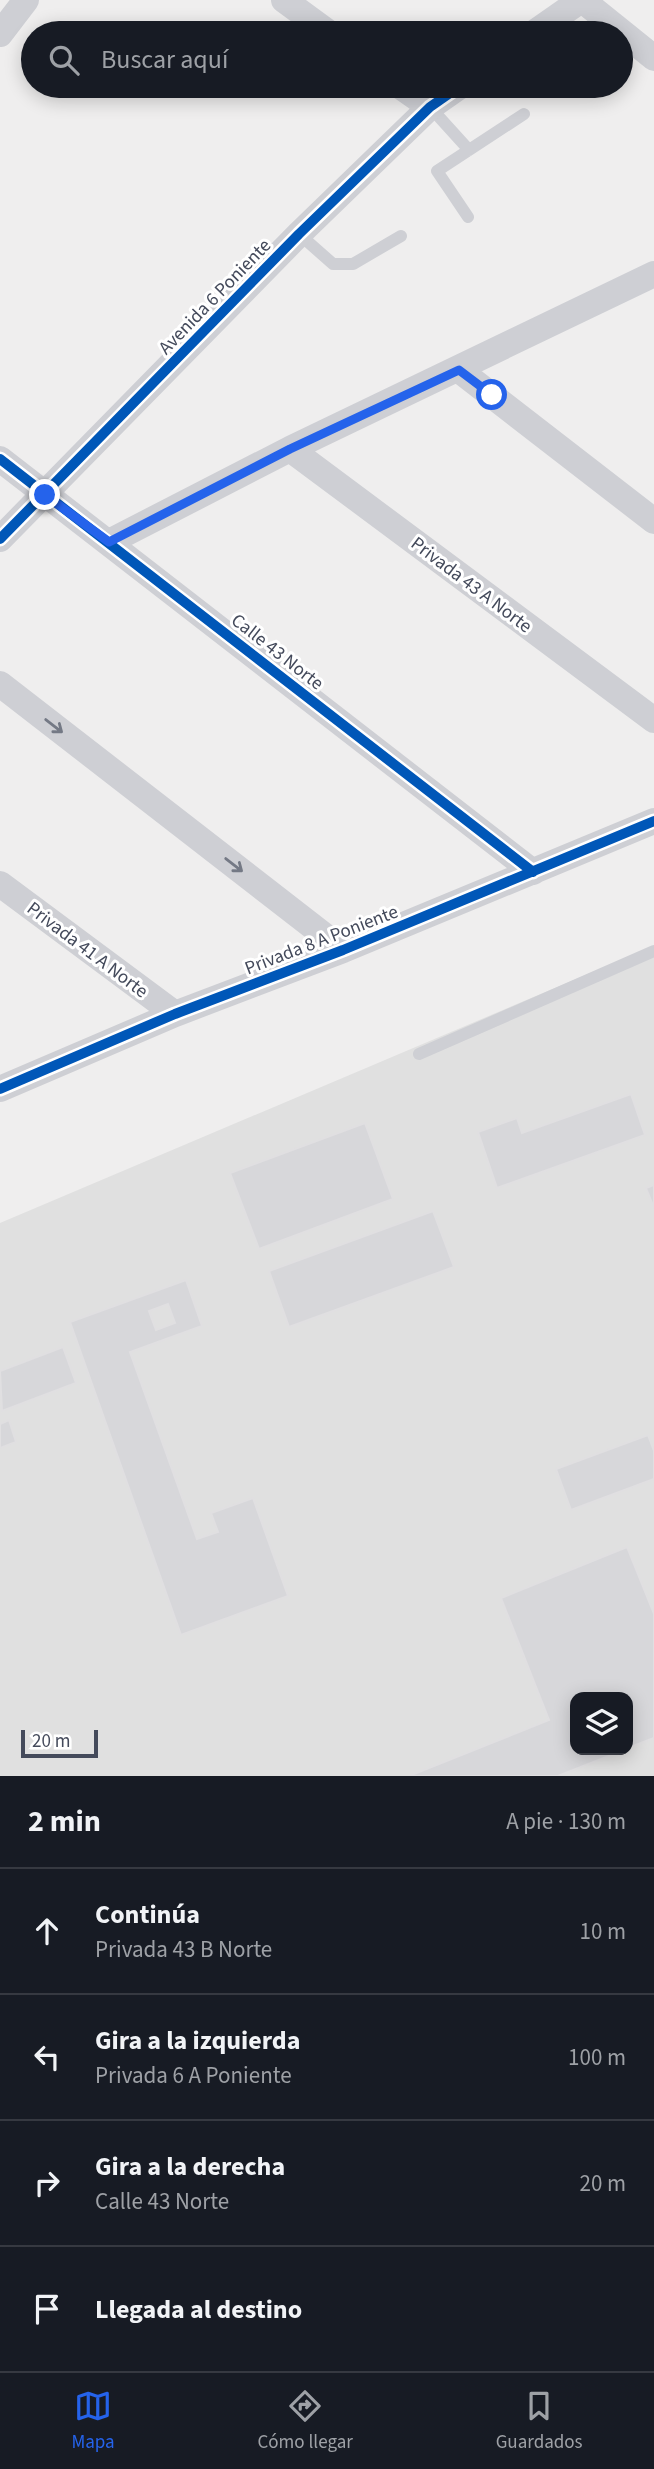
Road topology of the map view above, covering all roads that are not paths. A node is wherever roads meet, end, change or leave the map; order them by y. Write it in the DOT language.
graph roads {
  1 [pos="26,0"];
  2 [pos="284,0"];
  3 [pos="582,0"];
  4 [pos="313,21"];
  5 [pos="551,21"];
  6 [pos="608,21"];
  7 [pos="0,34"];
  8 [pos="633,41"];
  9 [pos="654,58"];
  10 [pos="417,98"];
  11 [pos="443,98"];
  12 [pos="430,107"];
  13 [pos="524,114"];
  14 [pos="469,150"];
  15 [pos="468,217"];
  16 [pos="299,234"];
  17 [pos="401,236"];
  18 [pos="649,284"];
  19 [pos="459,370"];
  20 [pos="290,449"];
  21 [pos="0,459"];
  22 [pos="45,495"];
  23 [pos="654,521"];
  24 [pos="0,539"];
  25 [pos="109,542"];
  26 [pos="0,684"];
  27 [pos="654,720"];
  28 [pos="654,821"];
  29 [pos="534,872"];
  30 [pos="0,884"];
  31 [pos="343,950"];
  32 [pos="654,951"];
  33 [pos="175,1014"];
  34 [pos="419,1054"];
  35 [pos="0,1089"];
  1 -- 7 [label="street"];
  2 -- 4 [label="street"];
  3 -- 5 [label="street"];
  3 -- 6 [label="street"];
  8 -- 9 [label="street"];
  10 -- 12 [label="street"];
  11 -- 12 [label="street, Avenida 6 Poniente"];
  12 -- 14 [label="lane"];
  12 -- 16 [label="street, Avenida 6 Poniente"];
  13 -- 14 [label="lane"];
  14 -- 15 [label="lane"];
  16 -- 17 [label="lane"];
  16 -- 22 [label="street, Avenida 6 Poniente"];
  18 -- 19 [label="street"];
  19 -- 20 [label="street"];
  19 -- 23 [label="street"];
  20 -- 25 [label="street"];
  20 -- 27 [label="street, Privada 43 A Norte"];
  21 -- 22 [label="street, Calle 43 Norte"];
  22 -- 24 [label="street, Avenida 6 Poniente"];
  22 -- 25 [label="street, Calle 43 Norte"];
  25 -- 29 [label="street, Calle 43 Norte"];
  26 -- 31 [label="street, one-way"];
  28 -- 29 [label="street, Privada 8 A Poniente"];
  29 -- 31 [label="street, Privada 8 A Poniente"];
  30 -- 33 [label="street, Privada 41 A Norte"];
  31 -- 33 [label="street, Privada 8 A Poniente"];
  32 -- 34 [label="lane"];
  33 -- 35 [label="street, Privada 8 A Poniente"];
}
